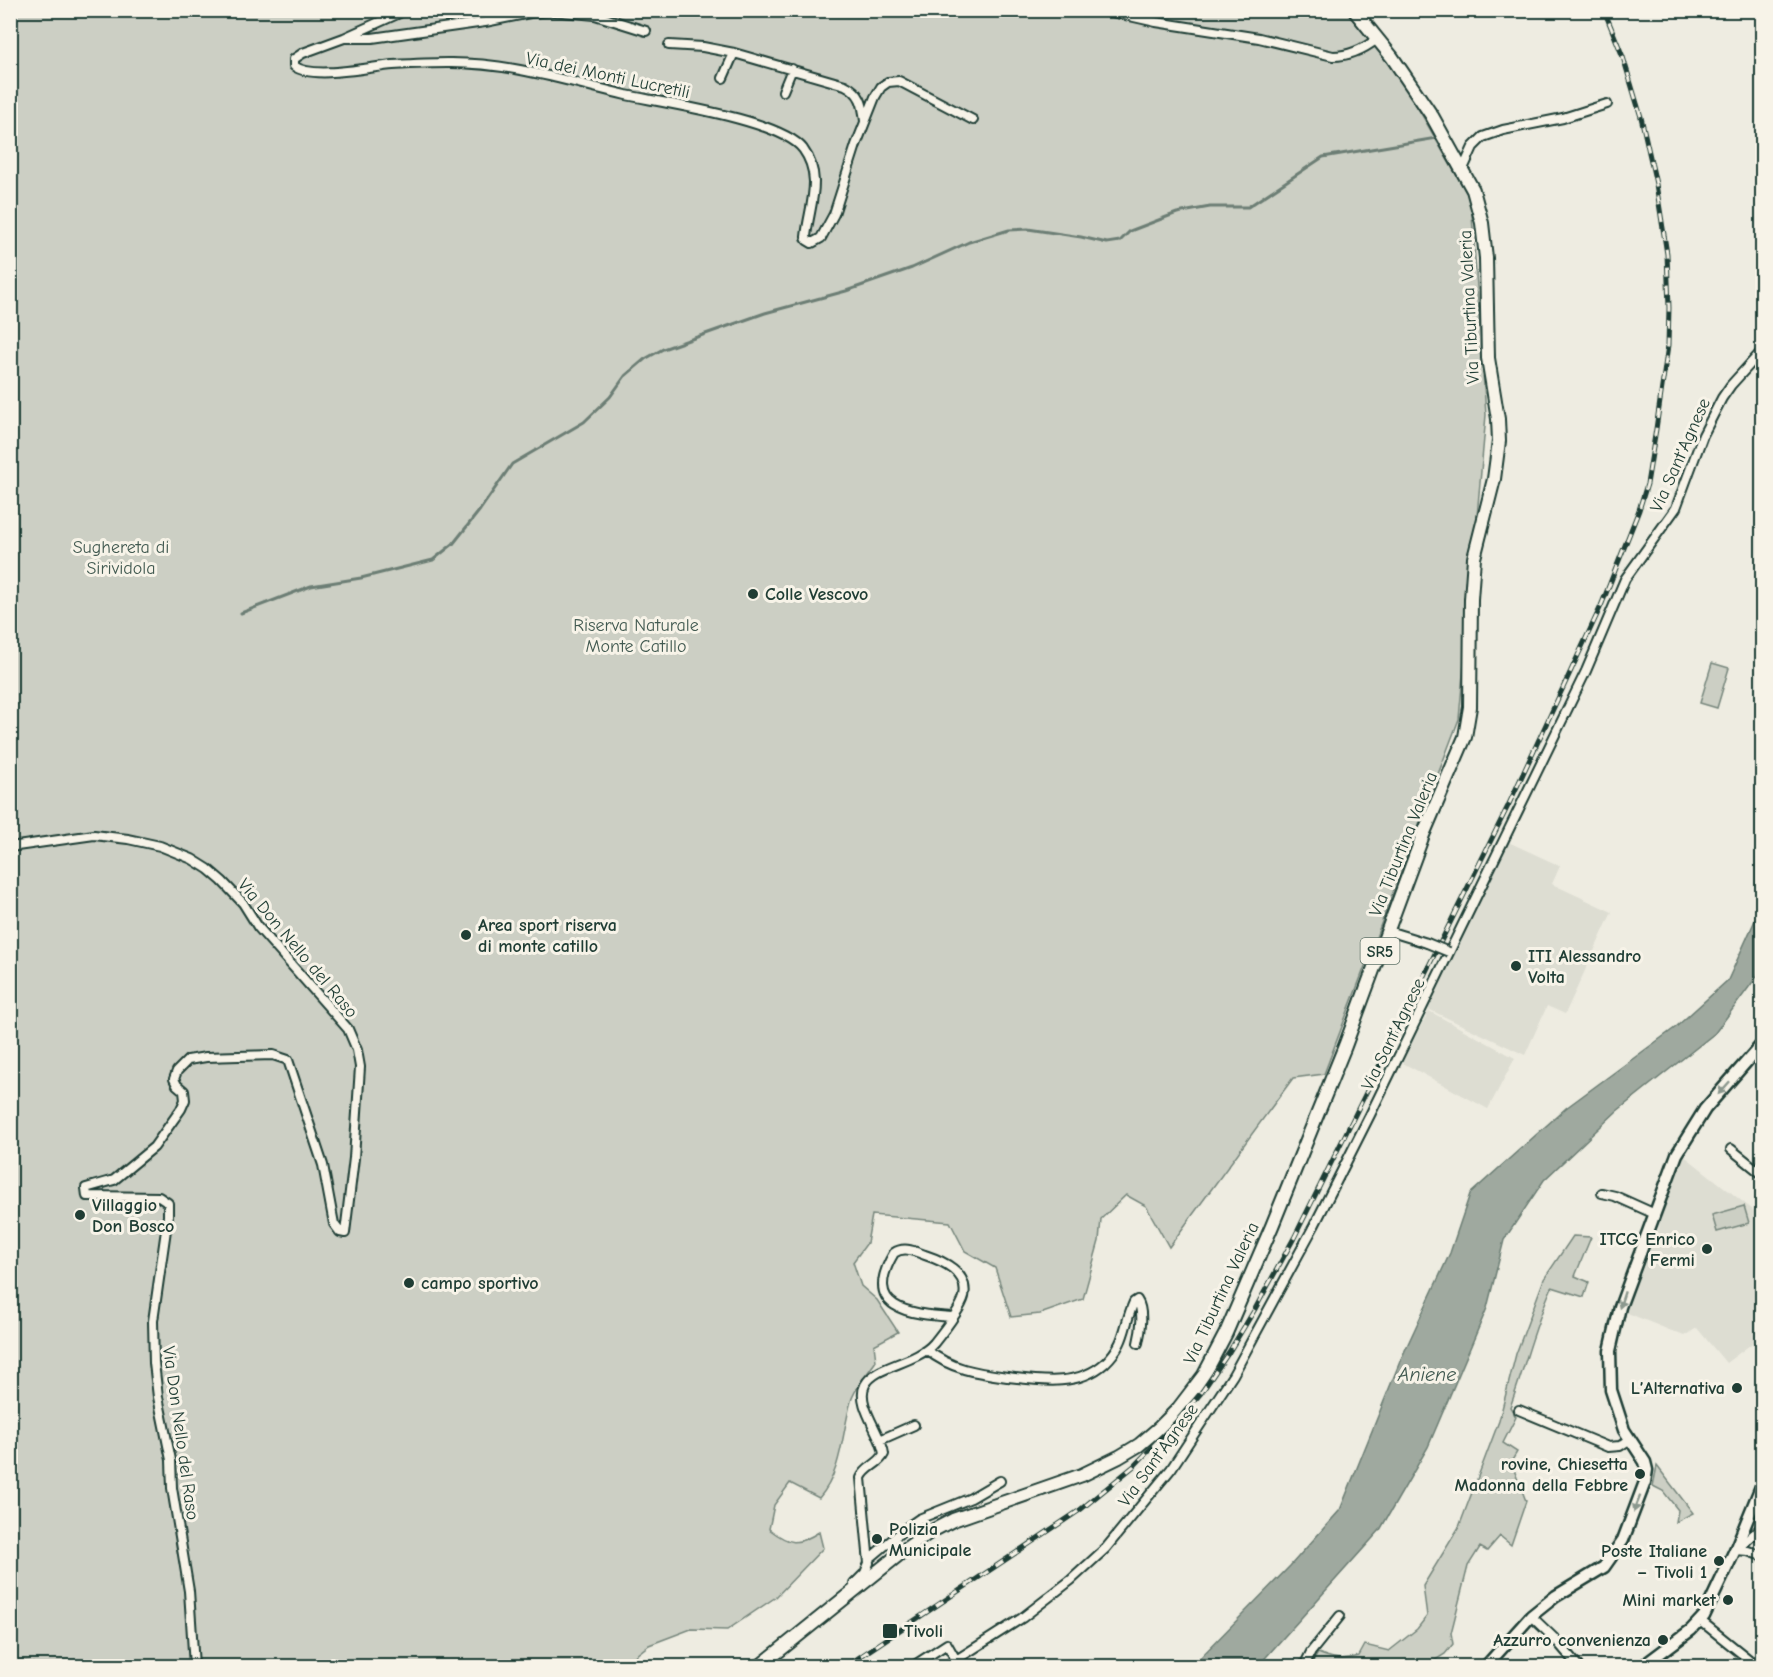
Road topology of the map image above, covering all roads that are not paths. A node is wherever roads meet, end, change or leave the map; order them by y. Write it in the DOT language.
graph roads {
  1 [pos="406,10"];
  2 [pos="1103,10"];
  3 [pos="1354,10"];
  4 [pos="646,30"];
  5 [pos="344,38"];
  6 [pos="1377,39"];
  7 [pos="669,45"];
  8 [pos="734,53"];
  9 [pos="792,69"];
  10 [pos="723,78"];
  11 [pos="783,91"];
  12 [pos="1607,104"];
  13 [pos="973,120"];
  14 [pos="865,122"];
  15 [pos="1463,169"];
  16 [pos="1762,351"];
  17 [pos="10,848"];
  18 [pos="1388,931"];
  19 [pos="1449,952"];
  20 [pos="1762,1044"];
  21 [pos="1731,1149"];
  22 [pos="1762,1174"];
  23 [pos="1602,1193"];
  24 [pos="1655,1214"];
  25 [pos="952,1317"];
  26 [pos="1138,1343"];
  27 [pos="927,1350"];
  28 [pos="1519,1410"];
  29 [pos="914,1425"];
  30 [pos="880,1440"];
  31 [pos="1629,1440"];
  32 [pos="1000,1481"];
  33 [pos="1762,1484"];
  34 [pos="1762,1527"];
  35 [pos="1735,1550"];
  36 [pos="1762,1556"];
  37 [pos="869,1559"];
  38 [pos="832,1608"];
  39 [pos="1340,1616"];
  40 [pos="1530,1616"];
  41 [pos="1701,1621"];
  42 [pos="956,1660"];
  43 [pos="1574,1665"];
  44 [pos="194,1666"];
  45 [pos="760,1666"];
  46 [pos="913,1666"];
  47 [pos="945,1666"];
  48 [pos="1304,1666"];
  49 [pos="1486,1666"];
  50 [pos="1643,1666"];
  51 [pos="1757,1666"];
  1 -- 5 [label="street, Via dei Monti Lucretili"];
  2 -- 6 [label="street"];
  3 -- 6 [label="main road, Via Tiburtina Valeria / SR5"];
  4 -- 5 [label="street"];
  5 -- 14 [label="street, Via dei Monti Lucretili"];
  6 -- 15 [label="main road, Via Tiburtina Valeria / SR5"];
  7 -- 8 [label="street"];
  8 -- 9 [label="street"];
  8 -- 10 [label="street"];
  9 -- 11 [label="street"];
  9 -- 14 [label="street"];
  12 -- 15 [label="street"];
  13 -- 14 [label="street"];
  15 -- 18 [label="main road, Via Tiburtina Valeria / SR5"];
  16 -- 19 [label="street, Via Sant'Agnese"];
  17 -- 44 [label="street, Via Don Nello del Raso"];
  18 -- 19 [label="street, bridge"];
  18 -- 38 [label="main road, Via Tiburtina Valeria / SR5"];
  19 -- 42 [label="street, Via Sant'Agnese"];
  20 -- 24 [label="main road, one-way"];
  21 -- 22 [label="street"];
  23 -- 24 [label="street"];
  24 -- 31 [label="main road, one-way"];
  25 -- 25 [label="street"];
  25 -- 27 [label="street"];
  26 -- 27 [label="street"];
  27 -- 30 [label="street"];
  28 -- 31 [label="street"];
  29 -- 30 [label="street"];
  30 -- 37 [label="street"];
  31 -- 40 [label="main road, one-way"];
  32 -- 37 [label="street"];
  33 -- 35 [label="main road"];
  34 -- 35 [label="street"];
  35 -- 36 [label="street"];
  35 -- 41 [label="main road"];
  37 -- 38 [label="street"];
  38 -- 45 [label="main road, Via Tiburtina Valeria / SR5"];
  39 -- 48 [label="street"];
  40 -- 43 [label="street"];
  40 -- 49 [label="main road"];
  41 -- 50 [label="main road"];
  41 -- 51 [label="street"];
  42 -- 46 [label="street"];
  42 -- 47 [label="street, Via Sant'Agnese"];
}
